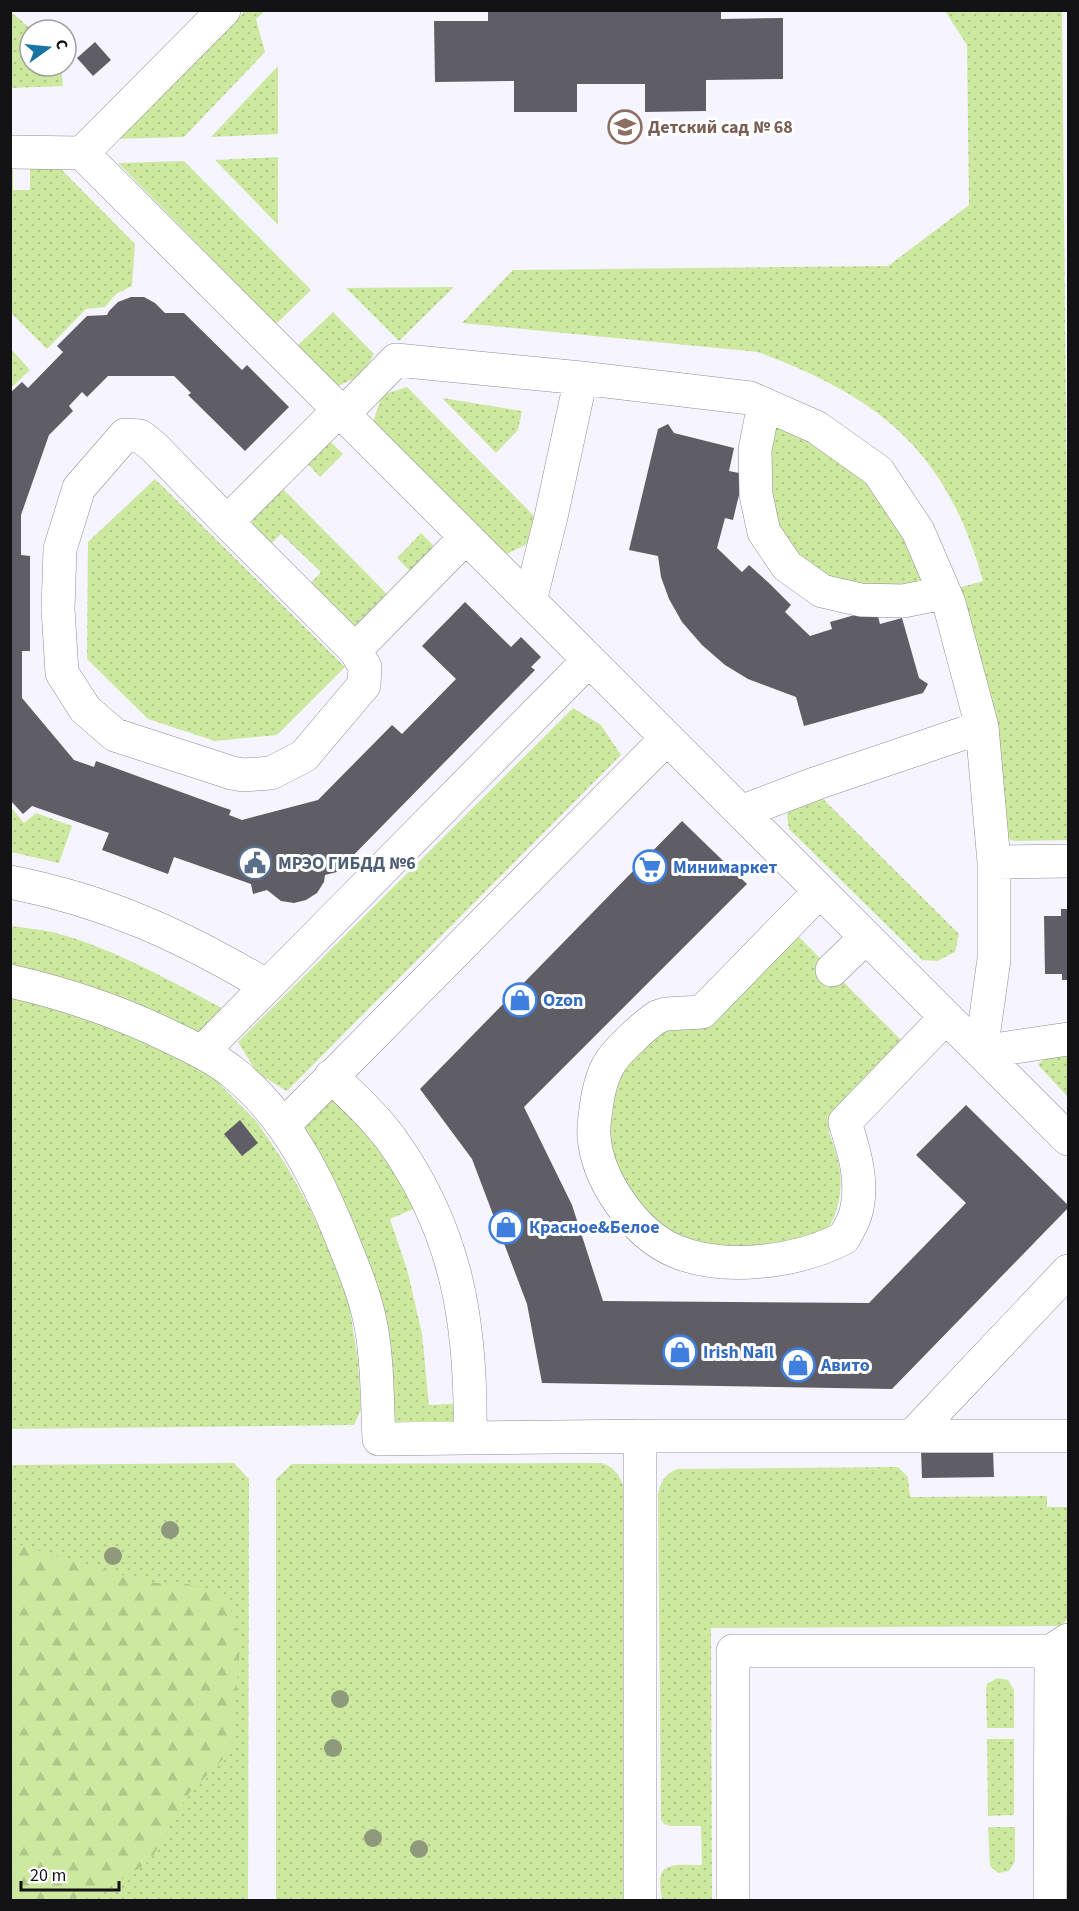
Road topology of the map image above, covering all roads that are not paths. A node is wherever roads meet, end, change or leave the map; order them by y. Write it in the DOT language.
graph roads {
  1 [pos="224,10"];
  2 [pos="10,152"];
  3 [pos="82,153"];
  4 [pos="581,378"];
  5 [pos="764,404"];
  6 [pos="341,412"];
  7 [pos="227,522"];
  8 [pos="466,537"];
  9 [pos="944,593"];
  10 [pos="530,601"];
  11 [pos="355,650"];
  12 [pos="590,660"];
  13 [pos="982,727"];
  14 [pos="667,738"];
  15 [pos="741,812"];
  16 [pos="1068,861"];
  17 [pos="994,862"];
  18 [pos="10,882"];
  19 [pos="820,891"];
  20 [pos="866,937"];
  21 [pos="832,970"];
  22 [pos="10,981"];
  23 [pos="267,986"];
  24 [pos="946,1017"];
  25 [pos="1068,1039"];
  26 [pos="202,1052"];
  27 [pos="981,1052"];
  28 [pos="331,1076"];
  29 [pos="283,1126"];
  30 [pos="1068,1139"];
  31 [pos="1068,1271"];
  32 [pos="640,1436"];
  33 [pos="912,1436"];
  34 [pos="1068,1436"];
  35 [pos="470,1438"];
  36 [pos="1060,1646"];
  37 [pos="640,1900"];
  38 [pos="733,1900"];
  39 [pos="1050,1900"];
  1 -- 3 [label="lane"];
  2 -- 3 [label="lane"];
  3 -- 6 [label="lane"];
  4 -- 5 [label="lane"];
  4 -- 6 [label="lane"];
  4 -- 10 [label="lane"];
  5 -- 9 [label="lane"];
  5 -- 9 [label="lane"];
  6 -- 7 [label="lane"];
  6 -- 8 [label="lane"];
  7 -- 11 [label="lane"];
  7 -- 11 [label="lane"];
  8 -- 10 [label="lane"];
  8 -- 11 [label="lane"];
  9 -- 13 [label="lane"];
  10 -- 12 [label="lane"];
  12 -- 14 [label="lane"];
  12 -- 23 [label="lane"];
  13 -- 15 [label="lane"];
  13 -- 17 [label="lane"];
  14 -- 15 [label="lane"];
  14 -- 28 [label="lane"];
  15 -- 19 [label="lane"];
  16 -- 17 [label="lane"];
  17 -- 27 [label="lane"];
  18 -- 23 [label="lane"];
  19 -- 20 [label="lane"];
  19 -- 24 [label="lane"];
  20 -- 21 [label="lane"];
  20 -- 24 [label="lane"];
  22 -- 26 [label="lane"];
  23 -- 26 [label="lane"];
  24 -- 27 [label="lane"];
  25 -- 27 [label="lane"];
  26 -- 29 [label="lane"];
  27 -- 30 [label="lane"];
  28 -- 29 [label="lane"];
  28 -- 35 [label="lane"];
  29 -- 35 [label="lane"];
  31 -- 33 [label="lane"];
  32 -- 33 [label="lane"];
  32 -- 35 [label="lane"];
  32 -- 37 [label="lane"];
  33 -- 34 [label="lane"];
  36 -- 38 [label="lane"];
  36 -- 39 [label="lane"];
}
